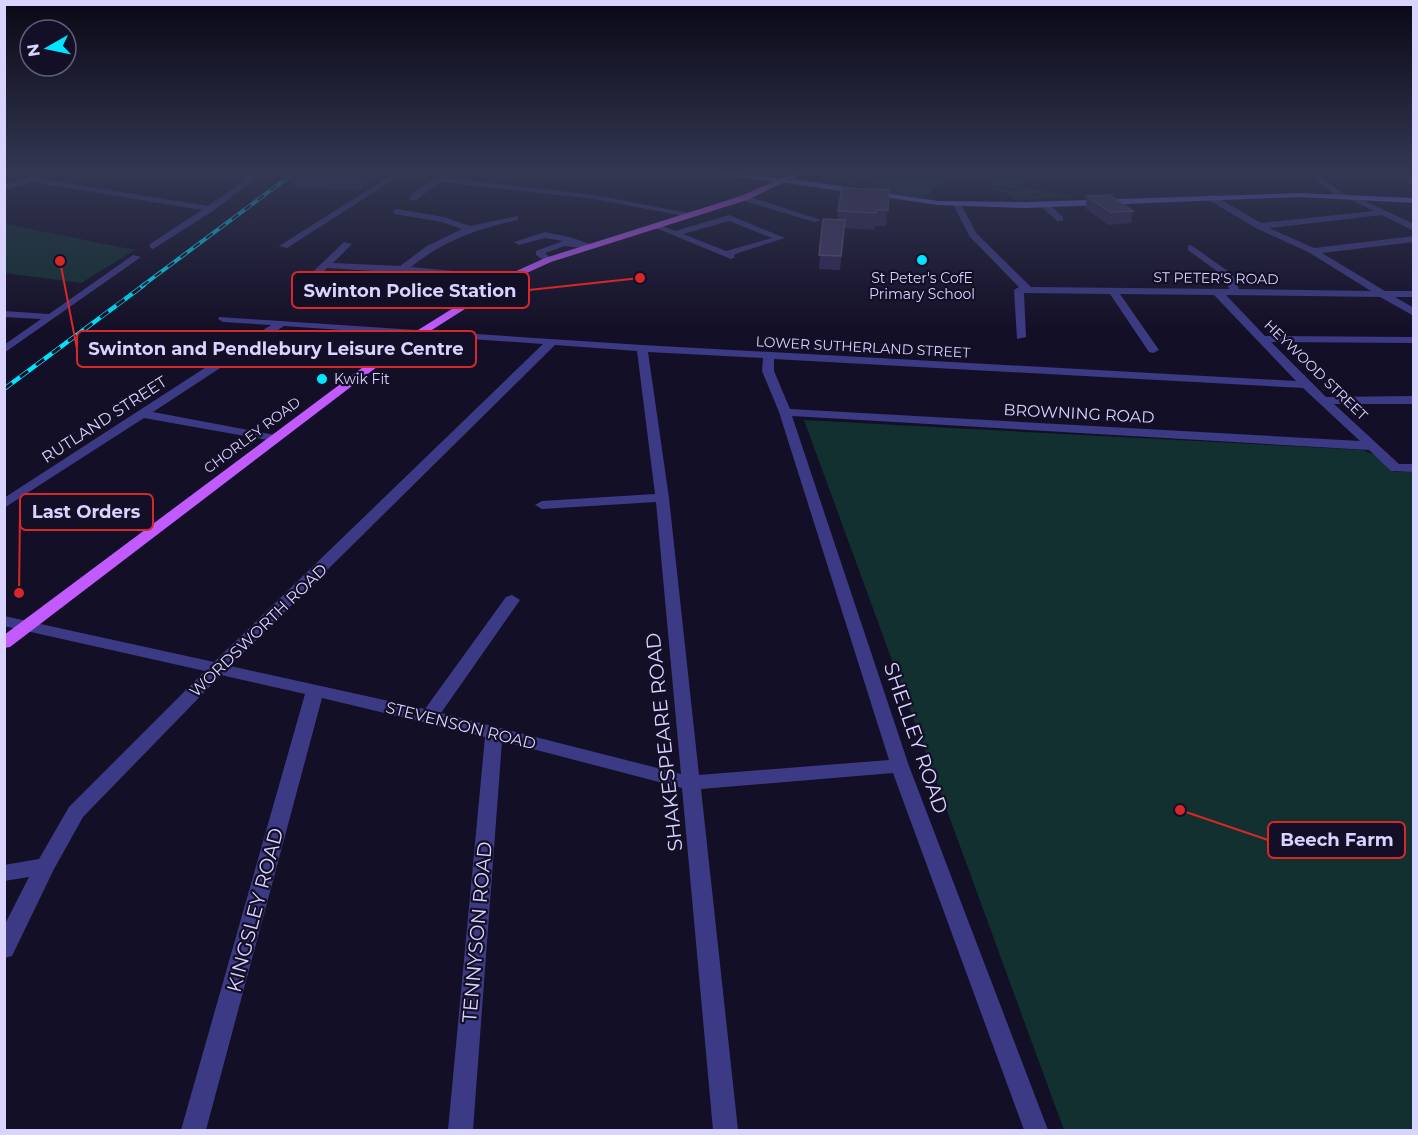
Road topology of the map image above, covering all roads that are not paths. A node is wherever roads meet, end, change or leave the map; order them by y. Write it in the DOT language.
graph roads {
  1 [pos="184,226"];
  2 [pos="315,226"];
  3 [pos="461,226"];
  4 [pos="477,226"];
  5 [pos="655,226"];
  6 [pos="703,226"];
  7 [pos="748,226"];
  8 [pos="967,226"];
  9 [pos="1259,226"];
  10 [pos="467,228"];
  11 [pos="674,234"];
  12 [pos="1413,239"];
  13 [pos="519,242"];
  14 [pos="579,242"];
  15 [pos="347,244"];
  16 [pos="153,246"];
  17 [pos="284,246"];
  18 [pos="590,246"];
  19 [pos="1191,248"];
  20 [pos="1313,251"];
  21 [pos="136,257"];
  22 [pos="548,260"];
  23 [pos="327,265"];
  24 [pos="382,268"];
  25 [pos="403,269"];
  26 [pos="506,279"];
  27 [pos="302,287"];
  28 [pos="363,287"];
  29 [pos="1023,290"];
  30 [pos="1113,291"];
  31 [pos="1217,292"];
  32 [pos="1235,292"];
  33 [pos="1382,293"];
  34 [pos="1413,294"];
  35 [pos="1413,313"];
  36 [pos="4,314"];
  37 [pos="51,316"];
  38 [pos="224,319"];
  39 [pos="282,323"];
  40 [pos="418,333"];
  41 [pos="1021,337"];
  42 [pos="1413,340"];
  43 [pos="552,342"];
  44 [pos="1264,343"];
  45 [pos="642,348"];
  46 [pos="4,350"];
  47 [pos="1153,350"];
  48 [pos="769,356"];
  49 [pos="1306,385"];
  50 [pos="1413,400"];
  51 [pos="1325,401"];
  52 [pos="784,412"];
  53 [pos="143,414"];
  54 [pos="274,439"];
  55 [pos="1372,446"];
  56 [pos="1413,468"];
  57 [pos="662,498"];
  58 [pos="4,504"];
  59 [pos="542,505"];
  60 [pos="512,600"];
  61 [pos="4,621"];
  62 [pos="27,626"];
  63 [pos="4,643"];
  64 [pos="218,668"];
  65 [pos="315,690"];
  66 [pos="429,716"];
  67 [pos="494,733"];
  68 [pos="900,766"];
  69 [pos="690,783"];
  70 [pos="45,866"];
  71 [pos="4,873"];
  72 [pos="4,949"];
  73 [pos="194,1131"];
  74 [pos="460,1131"];
  75 [pos="726,1131"];
  76 [pos="1036,1131"];
  1 -- 16 [label="street"];
  2 -- 17 [label="street"];
  3 -- 10 [label="street"];
  4 -- 10 [label="street"];
  5 -- 11 [label="street"];
  5 -- 18 [label="main road, CHORLEY ROAD"];
  6 -- 11 [label="street"];
  7 -- 11 [label="street"];
  8 -- 29 [label="street"];
  9 -- 20 [label="street"];
  10 -- 25 [label="street"];
  12 -- 20 [label="street"];
  13 -- 14 [label="street"];
  14 -- 18 [label="street"];
  14 -- 22 [label="street"];
  15 -- 23 [label="street"];
  18 -- 22 [label="main road, CHORLEY ROAD"];
  19 -- 32 [label="street"];
  20 -- 33 [label="street"];
  21 -- 37 [label="street"];
  22 -- 26 [label="main road, CHORLEY ROAD"];
  23 -- 24 [label="street"];
  23 -- 27 [label="street"];
  24 -- 25 [label="street"];
  24 -- 28 [label="street"];
  25 -- 26 [label="street"];
  26 -- 40 [label="main road, CHORLEY ROAD"];
  29 -- 30 [label="street, ST PETER'S ROAD"];
  29 -- 41 [label="street"];
  30 -- 31 [label="street, ST PETER'S ROAD"];
  30 -- 47 [label="street"];
  31 -- 32 [label="street, ST PETER'S ROAD"];
  31 -- 44 [label="street, HEYWOOD STREET"];
  32 -- 33 [label="street, ST PETER'S ROAD"];
  33 -- 34 [label="street, ST PETER'S ROAD"];
  33 -- 35 [label="street"];
  36 -- 37 [label="street"];
  37 -- 46 [label="street"];
  38 -- 39 [label="street, LOWER SUTHERLAND STREET"];
  39 -- 40 [label="street, LOWER SUTHERLAND STREET"];
  39 -- 53 [label="street, RUTLAND STREET"];
  40 -- 43 [label="street, LOWER SUTHERLAND STREET"];
  40 -- 54 [label="main road, CHORLEY ROAD"];
  42 -- 44 [label="street"];
  43 -- 45 [label="street, LOWER SUTHERLAND STREET"];
  43 -- 64 [label="street, WORDSWORTH ROAD"];
  44 -- 49 [label="street, HEYWOOD STREET"];
  45 -- 48 [label="street, LOWER SUTHERLAND STREET"];
  45 -- 57 [label="street, SHAKESPEARE ROAD"];
  48 -- 49 [label="street, LOWER SUTHERLAND STREET"];
  48 -- 52 [label="street, SHELLEY ROAD"];
  49 -- 51 [label="street, HEYWOOD STREET"];
  50 -- 51 [label="street"];
  51 -- 55 [label="street, HEYWOOD STREET"];
  52 -- 55 [label="street, BROWNING ROAD"];
  52 -- 68 [label="street, SHELLEY ROAD"];
  53 -- 54 [label="street"];
  53 -- 58 [label="street, RUTLAND STREET"];
  54 -- 62 [label="main road, CHORLEY ROAD"];
  55 -- 56 [label="street, HEYWOOD STREET"];
  57 -- 59 [label="street"];
  57 -- 69 [label="street, SHAKESPEARE ROAD"];
  60 -- 66 [label="street"];
  61 -- 62 [label="street, STEVENSON ROAD"];
  62 -- 63 [label="main road, CHORLEY ROAD"];
  62 -- 64 [label="street, STEVENSON ROAD"];
  64 -- 65 [label="street, STEVENSON ROAD"];
  64 -- 70 [label="street, WORDSWORTH ROAD"];
  65 -- 66 [label="street, STEVENSON ROAD"];
  65 -- 73 [label="street, KINGSLEY ROAD"];
  66 -- 67 [label="street, STEVENSON ROAD"];
  67 -- 69 [label="street, STEVENSON ROAD"];
  67 -- 74 [label="street, TENNYSON ROAD"];
  68 -- 69 [label="street, STEVENSON ROAD"];
  68 -- 76 [label="street, SHELLEY ROAD"];
  69 -- 75 [label="street, SHAKESPEARE ROAD"];
  70 -- 71 [label="street"];
  70 -- 72 [label="street, WORDSWORTH ROAD"];
}
